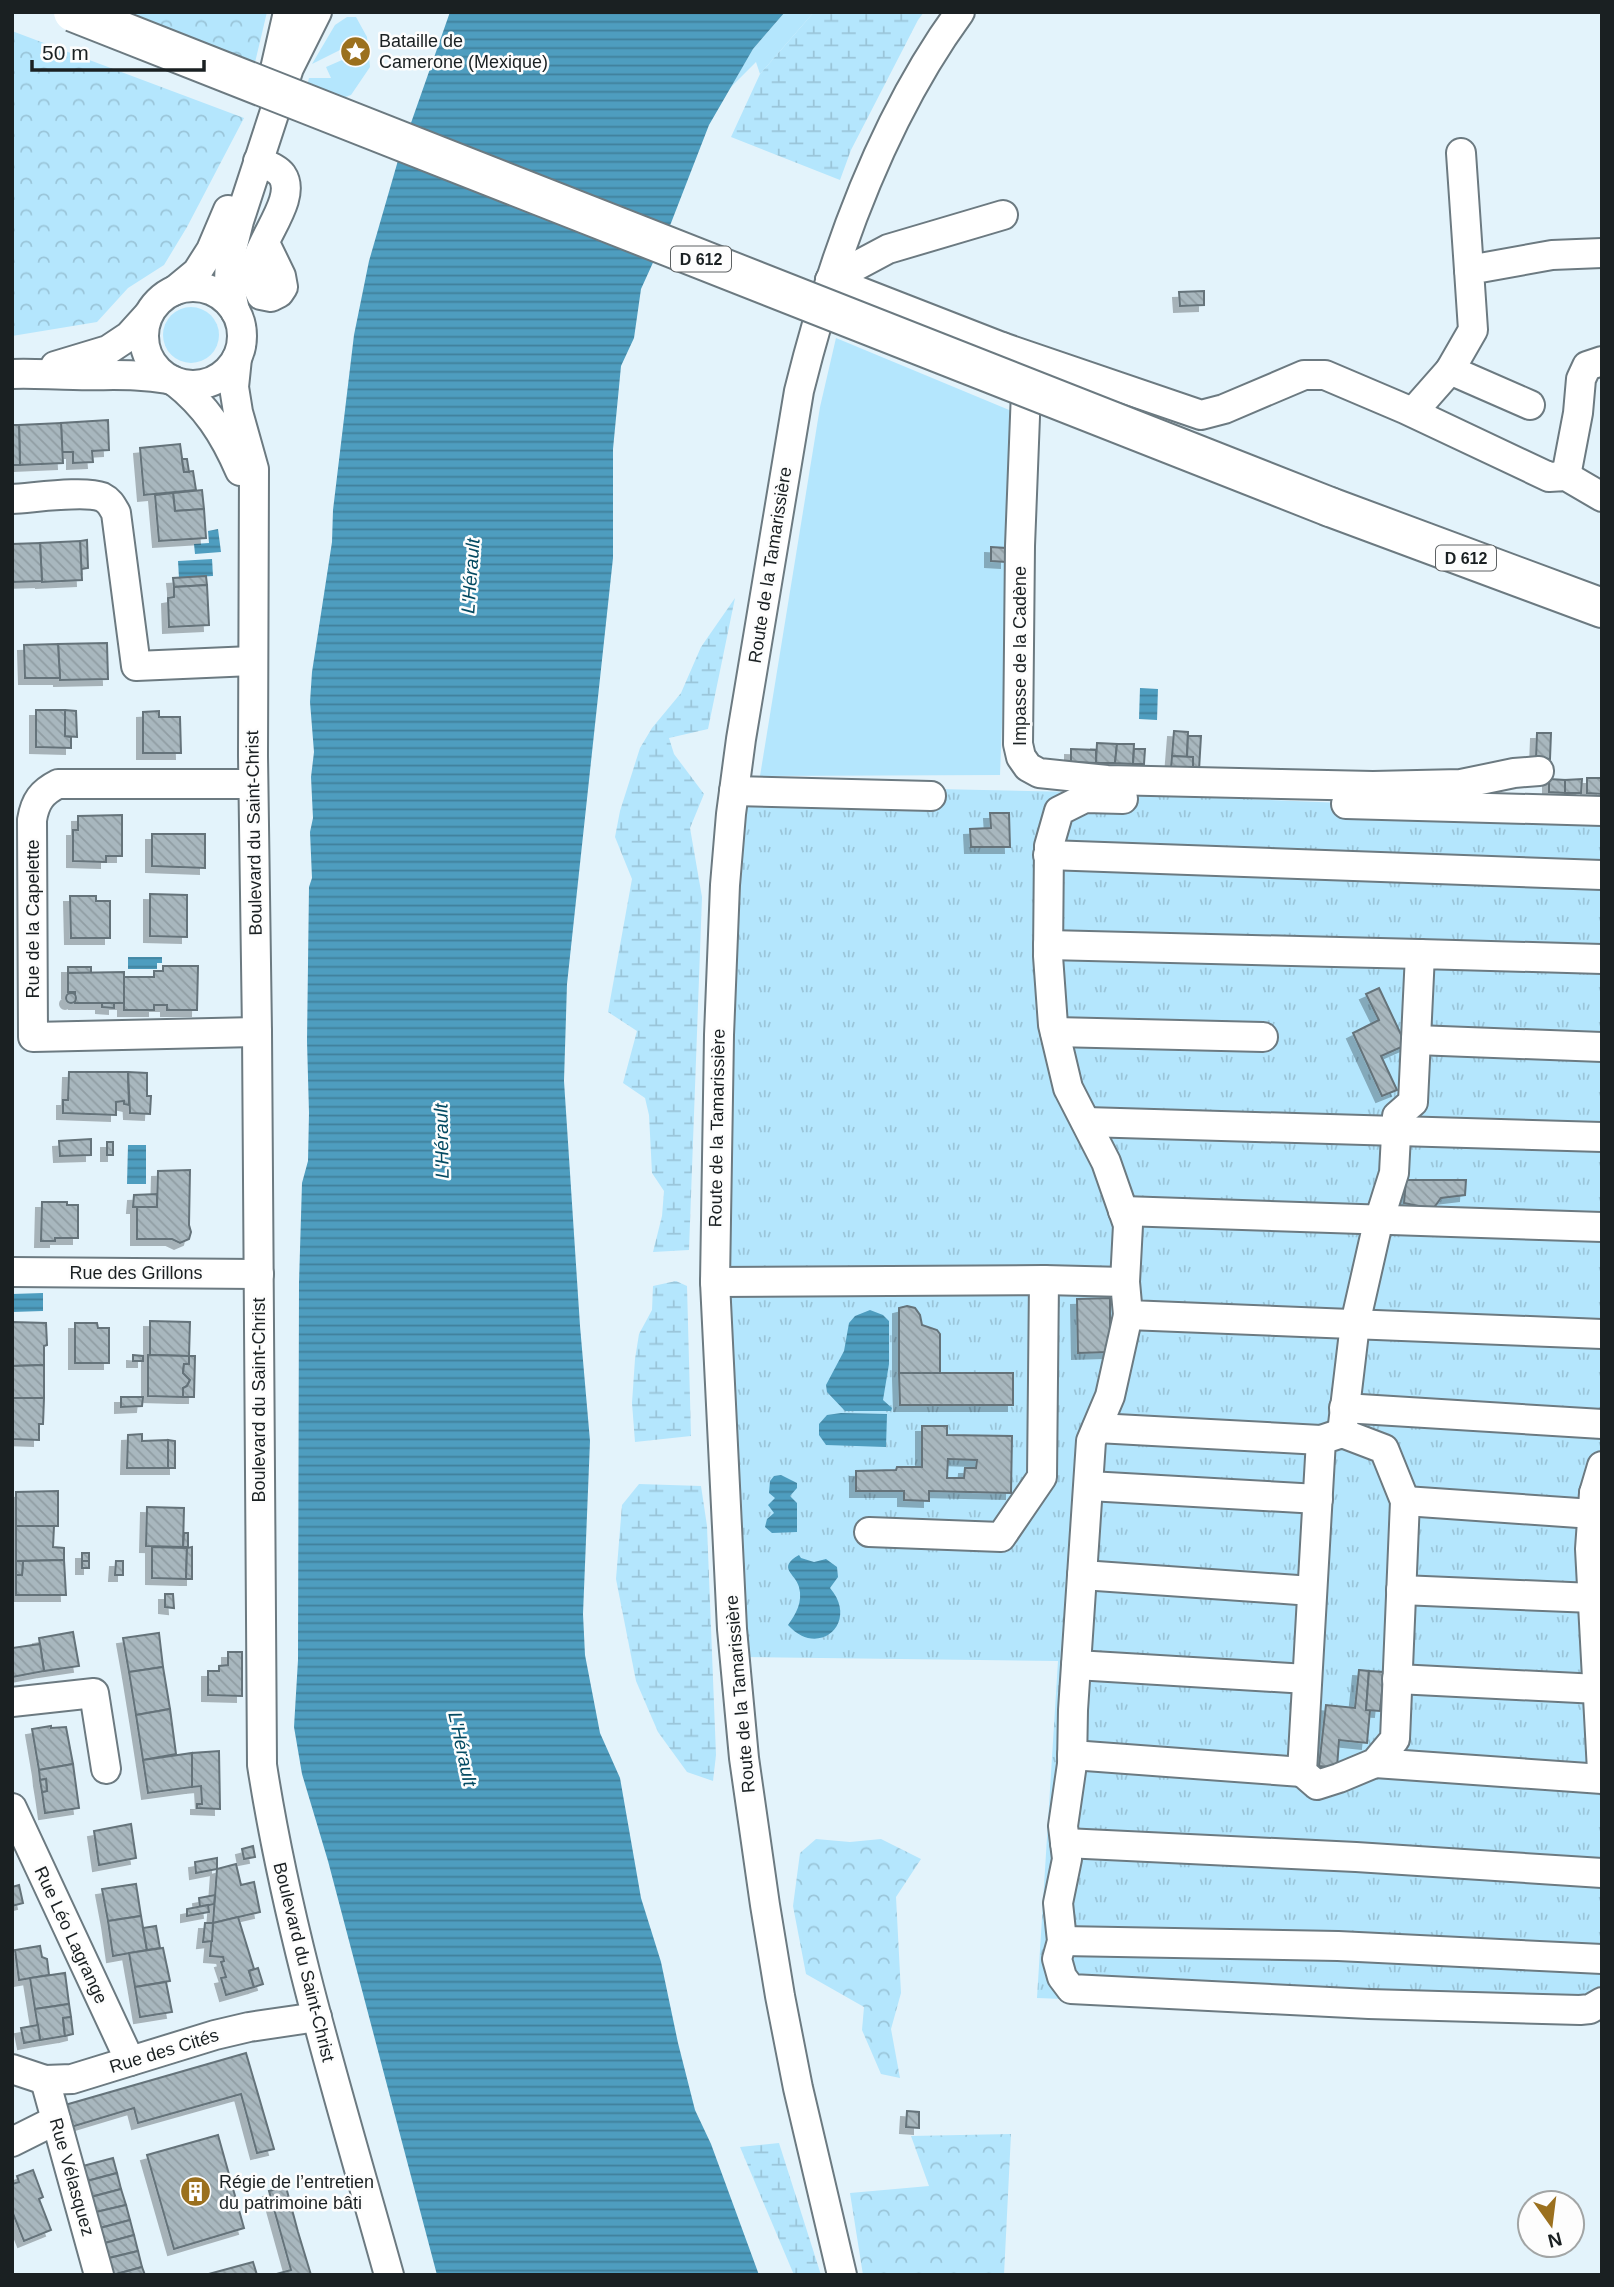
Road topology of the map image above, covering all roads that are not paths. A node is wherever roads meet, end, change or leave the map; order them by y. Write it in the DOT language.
graph roads {
  1 [pos="73,12"];
  2 [pos="288,12"];
  3 [pos="317,12"];
  4 [pos="960,12"];
  5 [pos="1461,153"];
  6 [pos="258,161"];
  7 [pos="1003,215"];
  8 [pos="265,243"];
  9 [pos="1602,253"];
  10 [pos="1469,270"];
  11 [pos="830,280"];
  12 [pos="174,290"];
  13 [pos="235,311"];
  14 [pos="148,315"];
  15 [pos="1002,347"];
  16 [pos="237,358"];
  17 [pos="1602,361"];
  18 [pos="1450,370"];
  19 [pos="24,373"];
  20 [pos="171,380"];
  21 [pos="1530,405"];
  22 [pos="1413,412"];
  23 [pos="1566,476"];
  24 [pos="1602,497"];
  25 [pos="12,499"];
  26 [pos="254,509"];
  27 [pos="1602,608"];
  28 [pos="252,662"];
  29 [pos="1539,771"];
  30 [pos="253,784"];
  31 [pos="734,791"];
  32 [pos="931,796"];
  33 [pos="1602,811"];
  34 [pos="1048,855"];
  35 [pos="1602,875"];
  36 [pos="1048,945"];
  37 [pos="1420,954"];
  38 [pos="1602,959"];
  39 [pos="257,1032"];
  40 [pos="1055,1032"];
  41 [pos="1263,1037"];
  42 [pos="1416,1040"];
  43 [pos="1602,1047"];
  44 [pos="1086,1122"];
  45 [pos="1396,1130"];
  46 [pos="1602,1137"];
  47 [pos="1123,1211"];
  48 [pos="1380,1219"];
  49 [pos="1602,1227"];
  50 [pos="12,1272"];
  51 [pos="259,1274"];
  52 [pos="1044,1280"];
  53 [pos="715,1282"];
  54 [pos="1125,1282"];
  55 [pos="1128,1315"];
  56 [pos="1355,1324"];
  57 [pos="1602,1334"];
  58 [pos="1602,1424"];
  59 [pos="1336,1427"];
  60 [pos="1097,1428"];
  61 [pos="1089,1486"];
  62 [pos="1598,1491"];
  63 [pos="1318,1499"];
  64 [pos="1405,1501"];
  65 [pos="869,1532"];
  66 [pos="1082,1575"];
  67 [pos="1401,1590"];
  68 [pos="1312,1591"];
  69 [pos="1593,1598"];
  70 [pos="1076,1665"];
  71 [pos="1307,1679"];
  72 [pos="1397,1679"];
  73 [pos="1598,1689"];
  74 [pos="12,1702"];
  75 [pos="1072,1755"];
  76 [pos="1375,1763"];
  77 [pos="106,1769"];
  78 [pos="1602,1771"];
  79 [pos="1302,1772"];
  80 [pos="1602,1779"];
  81 [pos="12,1808"];
  82 [pos="1065,1843"];
  83 [pos="1602,1873"];
  84 [pos="1062,1941"];
  85 [pos="1602,1959"];
  86 [pos="1602,2002"];
  87 [pos="317,2017"];
  88 [pos="130,2061"];
  89 [pos="12,2069"];
  90 [pos="45,2080"];
  91 [pos="56,2120"];
  92 [pos="12,2142"];
  93 [pos="99,2275"];
  94 [pos="389,2275"];
  95 [pos="842,2275"];
  1 -- 27 [label="highway, D 612, bridge"];
  2 -- 12 [label="street"];
  3 -- 6 [label="street"];
  4 -- 11 [label="street, Route de la Tamarissière"];
  5 -- 10 [label="street"];
  6 -- 8 [label="street"];
  6 -- 13 [label="street"];
  7 -- 11 [label="street"];
  9 -- 10 [label="street"];
  10 -- 18 [label="street"];
  11 -- 15 [label="street"];
  11 -- 31 [label="street, Route de la Tamarissière"];
  12 -- 13 [label="street"];
  12 -- 14 [label="street"];
  13 -- 16 [label="street"];
  14 -- 19 [label="street"];
  14 -- 20 [label="street"];
  15 -- 22 [label="street"];
  15 -- 29 [label="street, Impasse de la Cadène"];
  16 -- 20 [label="street"];
  16 -- 26 [label="street, Boulevard du Saint-Christ"];
  17 -- 23 [label="street"];
  18 -- 21 [label="street"];
  18 -- 22 [label="street"];
  19 -- 20 [label="street"];
  20 -- 26 [label="street, Boulevard du Saint-Christ"];
  22 -- 23 [label="street"];
  23 -- 24 [label="street"];
  25 -- 28 [label="street"];
  26 -- 28 [label="street, Boulevard du Saint-Christ"];
  28 -- 30 [label="street, Boulevard du Saint-Christ"];
  30 -- 39 [label="street, Boulevard du Saint-Christ"];
  30 -- 39 [label="street, Rue de la Capelette"];
  31 -- 32 [label="street"];
  31 -- 53 [label="street, Route de la Tamarissière"];
  33 -- 34 [label="street"];
  34 -- 35 [label="street"];
  34 -- 36 [label="street"];
  36 -- 37 [label="street"];
  36 -- 40 [label="street"];
  37 -- 38 [label="street"];
  37 -- 42 [label="street"];
  39 -- 51 [label="street, Boulevard du Saint-Christ"];
  40 -- 41 [label="street"];
  40 -- 44 [label="street"];
  42 -- 43 [label="street"];
  42 -- 45 [label="street"];
  44 -- 45 [label="street"];
  44 -- 47 [label="street"];
  45 -- 46 [label="street"];
  45 -- 48 [label="street"];
  47 -- 48 [label="street"];
  47 -- 54 [label="street"];
  48 -- 49 [label="street"];
  48 -- 56 [label="street"];
  50 -- 51 [label="street, Rue des Grillons"];
  51 -- 87 [label="street, Boulevard du Saint-Christ"];
  52 -- 53 [label="street"];
  52 -- 54 [label="street"];
  52 -- 65 [label="street"];
  53 -- 95 [label="street, Route de la Tamarissière"];
  54 -- 55 [label="street"];
  55 -- 56 [label="street"];
  55 -- 60 [label="street"];
  56 -- 57 [label="street"];
  56 -- 59 [label="street"];
  58 -- 59 [label="street"];
  59 -- 60 [label="street"];
  59 -- 63 [label="street"];
  59 -- 64 [label="street"];
  60 -- 61 [label="street"];
  61 -- 63 [label="street"];
  61 -- 66 [label="street"];
  62 -- 64 [label="street"];
  62 -- 69 [label="street"];
  63 -- 68 [label="street"];
  64 -- 67 [label="street"];
  66 -- 68 [label="street"];
  66 -- 70 [label="street"];
  67 -- 69 [label="street"];
  67 -- 72 [label="street"];
  68 -- 71 [label="street"];
  69 -- 73 [label="street"];
  70 -- 71 [label="street"];
  70 -- 75 [label="street"];
  71 -- 79 [label="street"];
  72 -- 73 [label="street"];
  72 -- 76 [label="street"];
  73 -- 78 [label="street"];
  74 -- 77 [label="street"];
  75 -- 79 [label="street"];
  75 -- 82 [label="street"];
  76 -- 79 [label="street"];
  76 -- 80 [label="street"];
  81 -- 88 [label="street, Rue Léo Lagrange"];
  82 -- 83 [label="street"];
  82 -- 84 [label="street"];
  84 -- 85 [label="street"];
  84 -- 86 [label="street"];
  87 -- 88 [label="street, Rue des Cités"];
  87 -- 94 [label="street, Boulevard du Saint-Christ"];
  88 -- 90 [label="street, Rue des Cités"];
  89 -- 90 [label="street, Rue des Cités"];
  90 -- 91 [label="street, Rue Vélasquez"];
  91 -- 92 [label="street"];
  91 -- 93 [label="street, Rue Vélasquez"];
}
